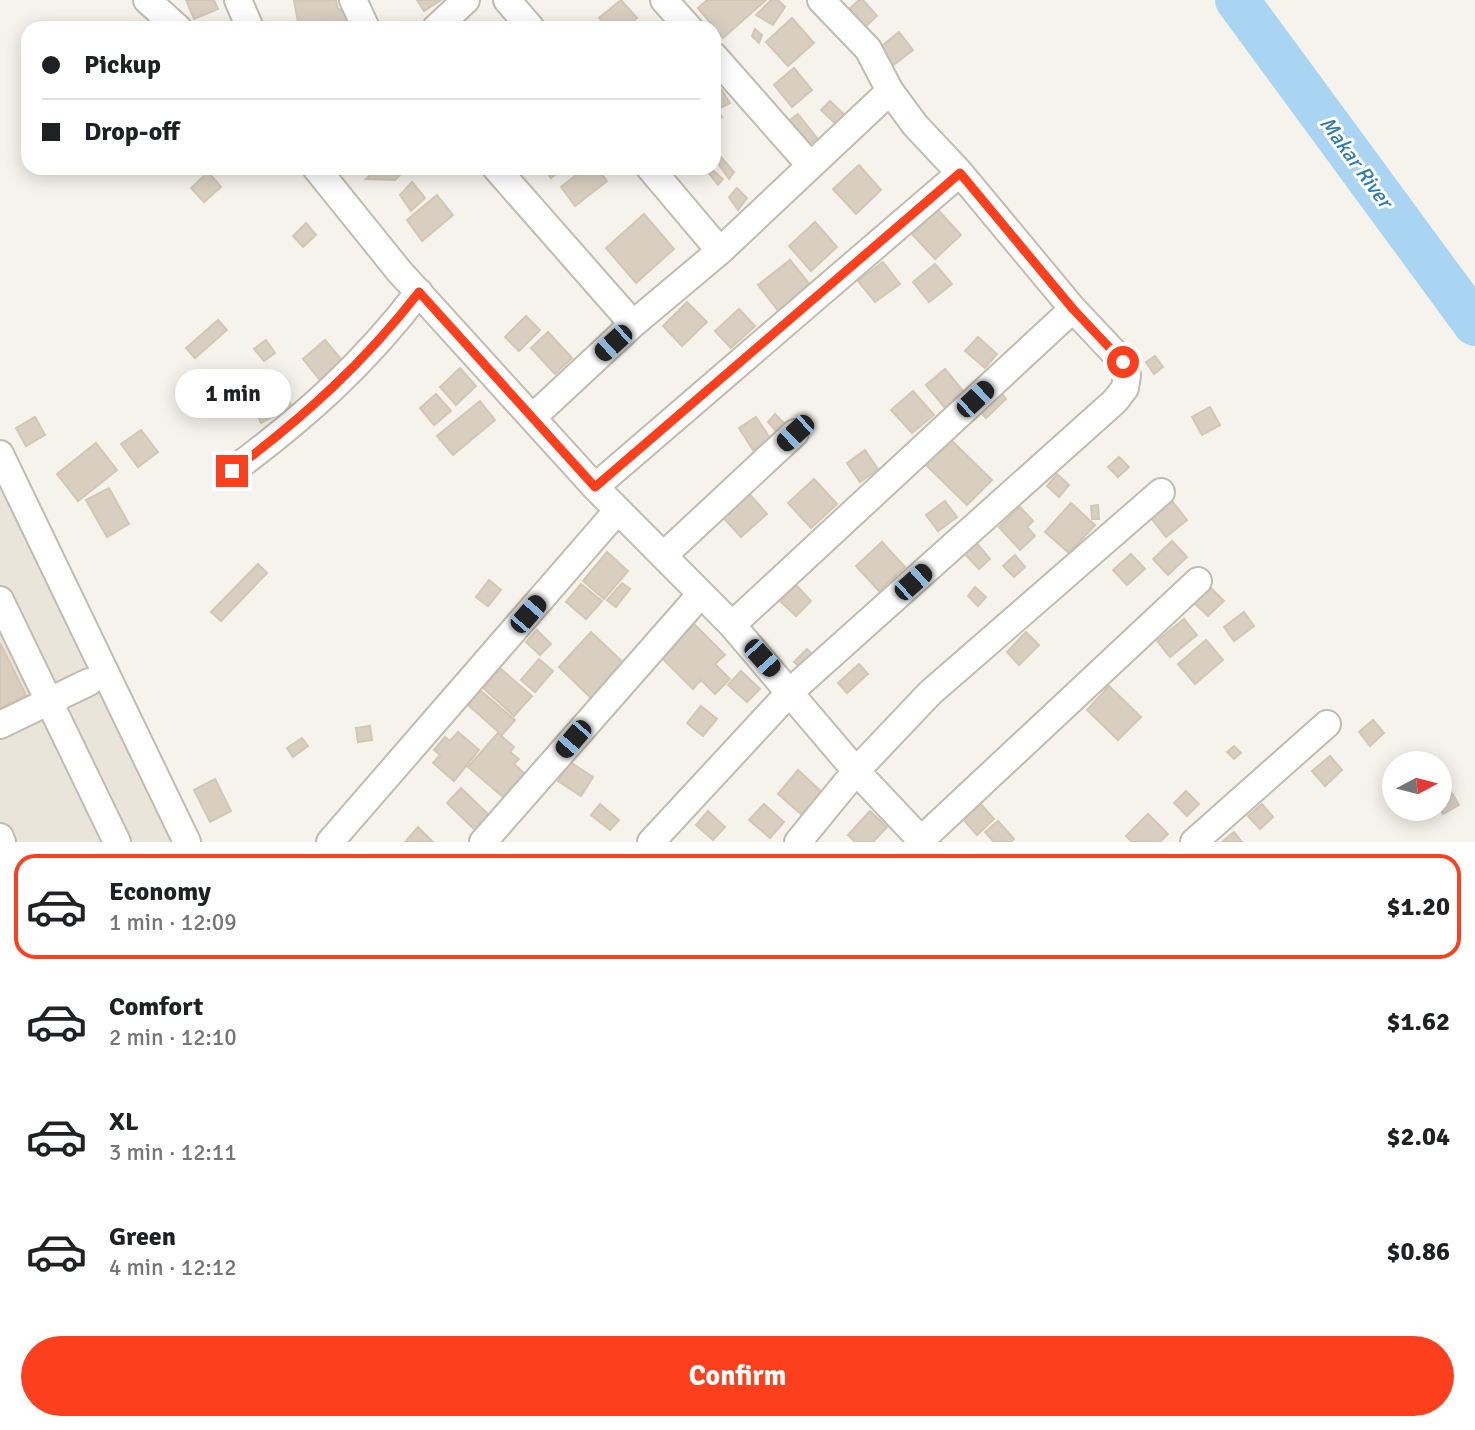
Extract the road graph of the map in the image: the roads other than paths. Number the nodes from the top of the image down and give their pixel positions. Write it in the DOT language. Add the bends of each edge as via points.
graph roads {
  1 [pos="147,0"];
  2 [pos="238,0"];
  3 [pos="353,0"];
  4 [pos="466,0"];
  5 [pos="507,0"];
  6 [pos="664,0"];
  7 [pos="821,0"];
  8 [pos="170,21"];
  9 [pos="247,21"];
  10 [pos="363,21"];
  11 [pos="444,21"];
  12 [pos="524,21"];
  13 [pos="683,21"];
  14 [pos="721,64"];
  15 [pos="890,91"];
  16 [pos="810,165"];
  17 [pos="960,173"];
  18 [pos="321,175"];
  19 [pos="502,175"];
  20 [pos="656,175"];
  21 [pos="720,251"];
  22 [pos="419,292"];
  23 [pos="1073,309"];
  24 [pos="633,324"];
  25 [pos="533,416"];
  26 [pos="795,433"];
  27 [pos="0,454"];
  28 [pos="232,471"];
  29 [pos="595,487"];
  30 [pos="1161,492"];
  31 [pos="618,510"];
  32 [pos="664,555"];
  33 [pos="1198,581"];
  34 [pos="700,595"];
  35 [pos="0,600"];
  36 [pos="732,625"];
  37 [pos="89,682"];
  38 [pos="791,691"];
  39 [pos="49,701"];
  40 [pos="1327,724"];
  41 [pos="0,725"];
  42 [pos="856,771"];
  43 [pos="185,841"];
  44 [pos="922,841"];
  45 [pos="117,842"];
  46 [pos="330,842"];
  47 [pos="483,842"];
  48 [pos="651,842"];
  49 [pos="798,842"];
  50 [pos="1194,842"];
  1 -- 8 [label="street"];
  2 -- 9 [label="street"];
  3 -- 10 [label="street"];
  4 -- 11 [label="street"];
  5 -- 12 [label="street"];
  6 -- 13 [label="street"];
  7 -- 15 [label="street" via="868,49"];
  14 -- 16 [label="street"];
  15 -- 16 [label="street"];
  15 -- 17 [label="street"];
  16 -- 21 [label="street"];
  17 -- 23 [label="street"];
  17 -- 29 [label="street"];
  18 -- 22 [label="street"];
  19 -- 24 [label="street"];
  20 -- 21 [label="street"];
  21 -- 24 [label="street"];
  22 -- 25 [label="street"];
  22 -- 28 [label="street" via="380,343 325,396"];
  23 -- 36 [label="street"];
  23 -- 38 [label="street" via="1123,362 1125,388"];
  24 -- 25 [label="street"];
  25 -- 29 [label="street"];
  26 -- 32 [label="street"];
  27 -- 43 [label="street"];
  29 -- 31 [label="street"];
  30 -- 42 [label="street" via="930,693"];
  31 -- 32 [label="street"];
  31 -- 46 [label="street"];
  32 -- 34 [label="street"];
  33 -- 44 [label="street"];
  34 -- 36 [label="street"];
  34 -- 47 [label="street"];
  35 -- 39 [label="street"];
  36 -- 38 [label="street"];
  37 -- 39 [label="street"];
  38 -- 42 [label="street"];
  38 -- 48 [label="street"];
  39 -- 41 [label="street"];
  39 -- 45 [label="street"];
  40 -- 50 [label="street"];
  42 -- 44 [label="street"];
  42 -- 49 [label="street"];
}
